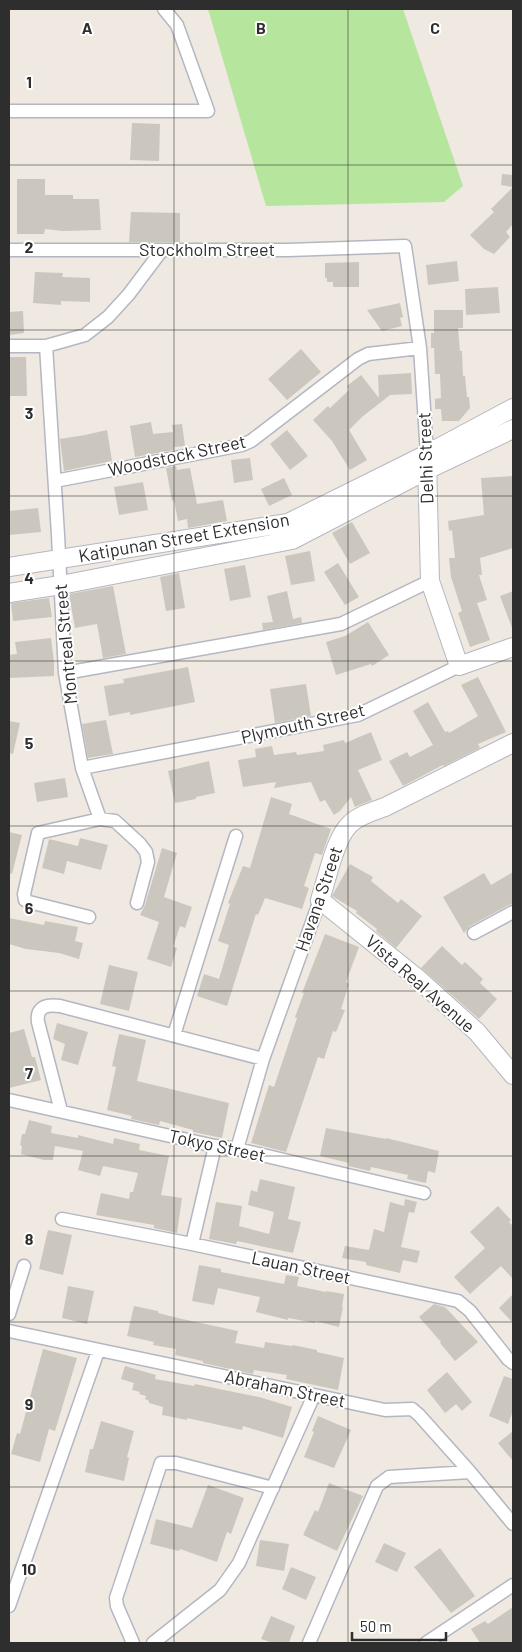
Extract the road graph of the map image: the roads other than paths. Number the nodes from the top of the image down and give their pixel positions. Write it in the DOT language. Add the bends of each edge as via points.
graph roads {
  1 [pos="164,9"];
  2 [pos="9,111"];
  3 [pos="405,246"];
  4 [pos="9,250"];
  5 [pos="162,250"];
  6 [pos="9,346"];
  7 [pos="46,346"];
  8 [pos="420,348"];
  9 [pos="513,408"];
  10 [pos="513,430"];
  11 [pos="427,462"];
  12 [pos="55,481"];
  13 [pos="59,559"];
  14 [pos="9,567"];
  15 [pos="430,581"];
  16 [pos="61,585"];
  17 [pos="9,593"];
  18 [pos="513,647"];
  19 [pos="459,666"];
  20 [pos="65,673"];
  21 [pos="513,744"];
  22 [pos="82,768"];
  23 [pos="100,819"];
  24 [pos="236,836"];
  25 [pos="320,900"];
  26 [pos="137,903"];
  27 [pos="513,912"];
  28 [pos="89,917"];
  29 [pos="474,933"];
  30 [pos="174,1035"];
  31 [pos="264,1059"];
  32 [pos="513,1075"];
  33 [pos="9,1100"];
  34 [pos="61,1111"];
  35 [pos="215,1146"];
  36 [pos="237,1149"];
  37 [pos="424,1193"];
  38 [pos="62,1219"];
  39 [pos="192,1244"];
  40 [pos="24,1266"];
  41 [pos="9,1314"];
  42 [pos="9,1331"];
  43 [pos="98,1351"];
  44 [pos="513,1363"];
  45 [pos="314,1395"];
  46 [pos="470,1472"];
  47 [pos="273,1488"];
  48 [pos="513,1524"];
  49 [pos="513,1585"];
  50 [pos="9,1606"];
  51 [pos="133,1643"];
  52 [pos="153,1643"];
  53 [pos="309,1643"];
  54 [pos="426,1643"];
  1 -- 2 [label="street" via="176,25 208,111"];
  3 -- 5 [label="street, Stockholm Street"];
  3 -- 8 [label="street, Delhi Street"];
  4 -- 5 [label="street, Stockholm Street"];
  5 -- 7 [label="street" via="108,317 85,335"];
  6 -- 7 [label="street"];
  7 -- 12 [label="street, Montreal Street"];
  8 -- 11 [label="street, Delhi Street"];
  8 -- 12 [label="street, Woodstock Street" via="368,354 358,359 242,445"];
  9 -- 11 [label="street, Katipunan Street Extension"];
  10 -- 11 [label="street, Katipunan Street Extension"];
  11 -- 13 [label="street, Katipunan Street Extension" via="288,523"];
  11 -- 15 [label="street, Delhi Street"];
  11 -- 16 [label="street, Katipunan Street Extension" via="292,540"];
  12 -- 13 [label="street, Montreal Street"];
  13 -- 14 [label="street, Katipunan Street Extension"];
  13 -- 16 [label="street, Montreal Street"];
  15 -- 19 [label="street, Delhi Street"];
  15 -- 20 [label="street" via="341,624"];
  16 -- 17 [label="street, Katipunan Street Extension"];
  16 -- 20 [label="street, Montreal Street"];
  18 -- 19 [label="street, Plymouth Street"];
  19 -- 22 [label="street, Plymouth Street" via="358,715"];
  20 -- 22 [label="street, Montreal Street"];
  21 -- 25 [label="street, Havana Street" via="351,822 341,834"];
  22 -- 23 [label="street, Montreal Street"];
  23 -- 26 [label="street" via="115,821 146,852 148,862"];
  23 -- 28 [label="street" via="38,833 24,894 29,902"];
  24 -- 30 [label="street"];
  25 -- 31 [label="street, Havana Street"];
  25 -- 32 [label="street, Vista Real Avenue" via="478,1032"];
  27 -- 29 [label="street"];
  30 -- 31 [label="street"];
  30 -- 34 [label="street" via="60,1006 43,1006 37,1016 38,1022"];
  31 -- 36 [label="street, Havana Street"];
  33 -- 34 [label="street, Tokyo Street"];
  34 -- 35 [label="street, Tokyo Street"];
  35 -- 36 [label="street, Tokyo Street"];
  35 -- 39 [label="street"];
  36 -- 37 [label="street, Tokyo Street"];
  38 -- 39 [label="street, Lauan Street"];
  39 -- 44 [label="street, Lauan Street" via="458,1301 465,1305"];
  40 -- 41 [label="street"];
  42 -- 43 [label="street, Abraham Street"];
  43 -- 45 [label="street, Abraham Street"];
  43 -- 50 [label="street"];
  45 -- 46 [label="street, Abraham Street" via="386,1410 412,1409"];
  45 -- 47 [label="street"];
  46 -- 48 [label="street, Abraham Street"];
  46 -- 53 [label="street" via="389,1477 378,1486"];
  47 -- 51 [label="street" via="176,1463 161,1463 116,1598"];
  47 -- 52 [label="street" via="239,1563 220,1590"];
  49 -- 54 [label="street"];
}
